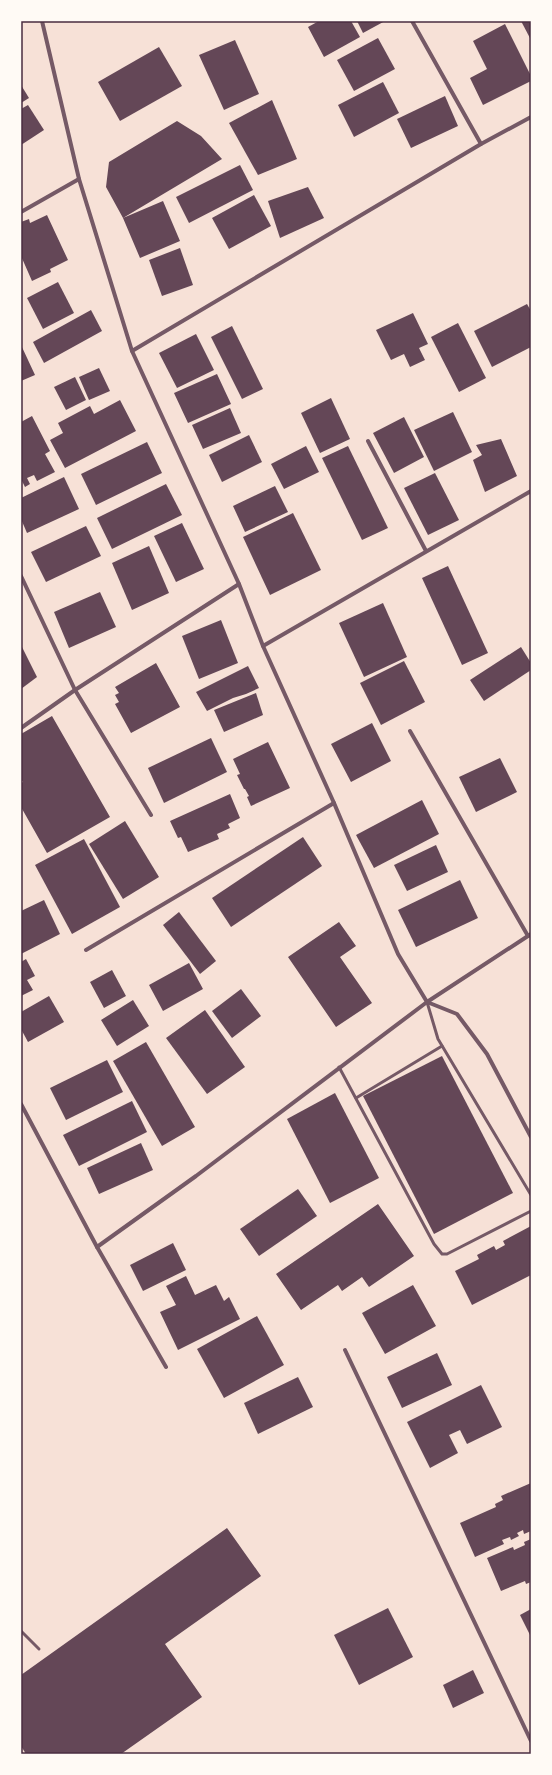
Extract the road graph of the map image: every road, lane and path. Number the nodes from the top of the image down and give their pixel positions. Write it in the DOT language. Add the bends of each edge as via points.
graph roads {
  1 [pos="42,21"];
  2 [pos="412,21"];
  3 [pos="531,117"];
  4 [pos="481,144"];
  5 [pos="79,179"];
  6 [pos="21,212"];
  7 [pos="132,351"];
  8 [pos="368,441"];
  9 [pos="531,490"];
  10 [pos="426,552"];
  11 [pos="21,576"];
  12 [pos="239,584"];
  13 [pos="263,646"];
  14 [pos="76,690"];
  15 [pos="21,728"];
  16 [pos="410,731"];
  17 [pos="334,803"];
  18 [pos="151,815"];
  19 [pos="530,935"];
  20 [pos="86,950"];
  21 [pos="427,1002"];
  22 [pos="442,1046"];
  23 [pos="339,1067"];
  24 [pos="356,1098"];
  25 [pos="21,1104"];
  26 [pos="531,1137"];
  27 [pos="531,1195"];
  28 [pos="531,1211"];
  29 [pos="97,1247"];
  30 [pos="345,1350"];
  31 [pos="166,1367"];
  32 [pos="21,1630"];
  33 [pos="39,1649"];
  34 [pos="531,1741"];
  1 -- 5 [label="street"];
  2 -- 4 [label="street"];
  3 -- 4 [label="street"];
  4 -- 7 [label="street"];
  5 -- 6 [label="street"];
  5 -- 7 [label="street"];
  7 -- 12 [label="street"];
  8 -- 10 [label="street"];
  9 -- 10 [label="street"];
  10 -- 13 [label="street"];
  11 -- 14 [label="street"];
  12 -- 13 [label="street"];
  12 -- 14 [label="street"];
  13 -- 17 [label="street"];
  14 -- 15 [label="street"];
  14 -- 18 [label="street"];
  16 -- 19 [label="street"];
  17 -- 20 [label="street"];
  17 -- 21 [label="street" via="398,954"];
  19 -- 21 [label="street"];
  21 -- 22 [label="lane"];
  21 -- 23 [label="street"];
  21 -- 26 [label="street" via="456,1014 487,1054"];
  22 -- 24 [label="lane"];
  22 -- 27 [label="lane"];
  23 -- 24 [label="lane"];
  23 -- 29 [label="street" via="196,1176"];
  24 -- 28 [label="lane" via="434,1244 442,1254 447,1254"];
  25 -- 29 [label="street"];
  29 -- 31 [label="street"];
  30 -- 34 [label="street"];
  32 -- 33 [label="lane"];
}
